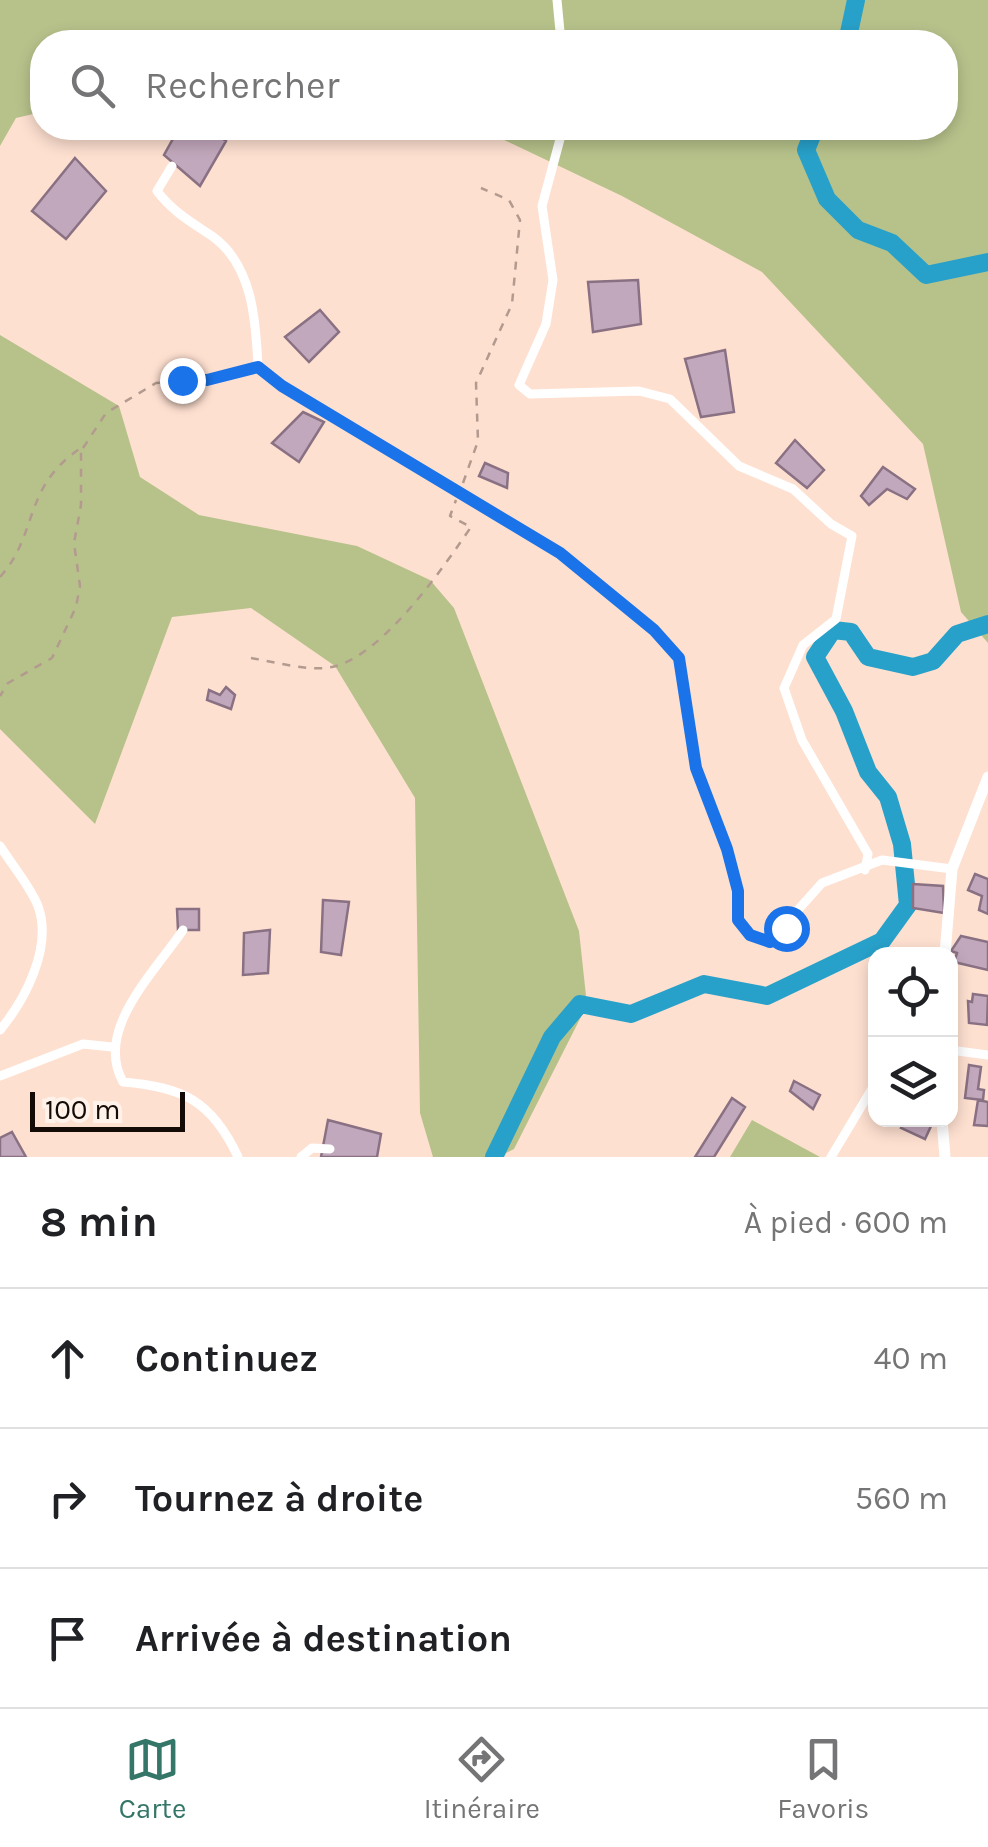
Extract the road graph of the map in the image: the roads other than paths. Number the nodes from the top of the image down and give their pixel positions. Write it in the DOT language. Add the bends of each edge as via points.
graph roads {
  1 [pos="557,0"];
  2 [pos="560,30"];
  3 [pos="560,140"];
  4 [pos="172,166"];
  5 [pos="988,777"];
  6 [pos="0,846"];
  7 [pos="952,869"];
  8 [pos="864,870"];
  9 [pos="182,930"];
  10 [pos="946,947"];
  11 [pos="0,1030"];
  12 [pos="112,1047"];
  13 [pos="958,1051"];
  14 [pos="988,1055"];
  15 [pos="0,1076"];
  16 [pos="868,1096"];
  17 [pos="942,1127"];
  18 [pos="330,1149"];
  19 [pos="238,1157"];
  20 [pos="300,1157"];
  21 [pos="832,1157"];
  22 [pos="944,1157"];
  1 -- 2 [label="street"];
  3 -- 8 [label="street" via="542,206 552,280 546,324 519,385 530,394 639,392 670,399 739,466 794,489 852,536 836,619 803,646 784,688 802,740 868,854"];
  4 -- 8 [label="street" via="157,191 235,263 256,319 258,367 560,553 679,658 696,768 727,849 738,920 750,935 770,942 822,883"];
  5 -- 7 [label="street"];
  6 -- 11 [label="street" via="38,904 42,924 23,1000"];
  7 -- 8 [label="street" via="882,860"];
  7 -- 10 [label="street"];
  9 -- 12 [label="street" via="120,1023"];
  12 -- 15 [label="street" via="84,1044"];
  12 -- 19 [label="street" via="123,1082 186,1093 226,1130"];
  13 -- 14 [label="street"];
  16 -- 21 [label="street"];
  17 -- 22 [label="street"];
  18 -- 20 [label="street" via="312,1148"];
}
